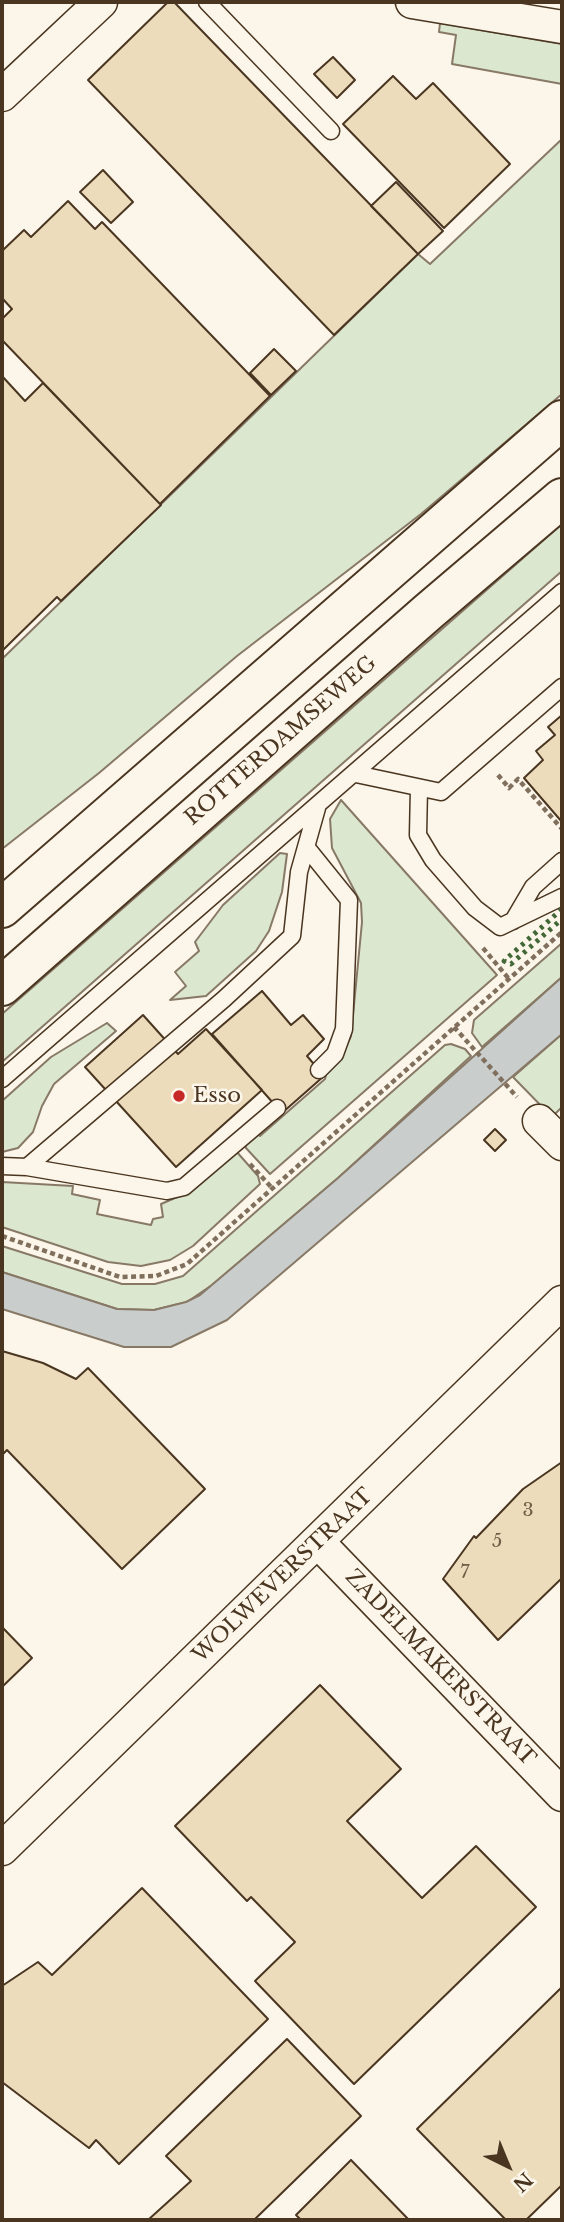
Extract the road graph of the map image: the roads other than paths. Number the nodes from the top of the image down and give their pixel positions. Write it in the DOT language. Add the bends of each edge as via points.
graph roads {
  1 [pos="101,2"];
  2 [pos="207,2"];
  3 [pos="412,2"];
  4 [pos="562,27"];
  5 [pos="2,95"];
  6 [pos="331,131"];
  7 [pos="562,420"];
  8 [pos="562,498"];
  9 [pos="562,593"];
  10 [pos="562,687"];
  11 [pos="356,774"];
  12 [pos="419,788"];
  13 [pos="317,808"];
  14 [pos="307,848"];
  15 [pos="562,861"];
  16 [pos="562,897"];
  17 [pos="2,908"];
  18 [pos="513,921"];
  19 [pos="2,986"];
  20 [pos="319,1070"];
  21 [pos="2,1079"];
  22 [pos="277,1108"];
  23 [pos="539,1121"];
  24 [pos="562,1144"];
  25 [pos="2,1166"];
  26 [pos="27,1167"];
  27 [pos="562,1302"];
  28 [pos="318,1542"];
  29 [pos="562,1795"];
  30 [pos="2,1849"];
  1 -- 5 [label="street"];
  2 -- 6 [label="lane"];
  3 -- 4 [label="street"];
  7 -- 17 [label="main road"];
  8 -- 19 [label="main road, ROTTERDAMSEWEG"];
  9 -- 11 [label="lane"];
  10 -- 12 [label="lane" via="440,792"];
  11 -- 12 [label="lane"];
  11 -- 13 [label="lane"];
  12 -- 18 [label="lane" via="418,835 433,860 492,921 500,927"];
  13 -- 14 [label="lane"];
  13 -- 21 [label="lane"];
  14 -- 20 [label="lane" via="349,900 344,1029 335,1054"];
  14 -- 26 [label="lane" via="299,872 292,936"];
  15 -- 18 [label="lane" via="533,887"];
  16 -- 18 [label="lane"];
  22 -- 26 [label="lane" via="184,1187 167,1191"];
  23 -- 24 [label="street"];
  25 -- 26 [label="lane"];
  27 -- 28 [label="street, WOLWEVERSTRAAT"];
  28 -- 29 [label="street, ZADELMAKERSTRAAT"];
  28 -- 30 [label="street, WOLWEVERSTRAAT"];
}
